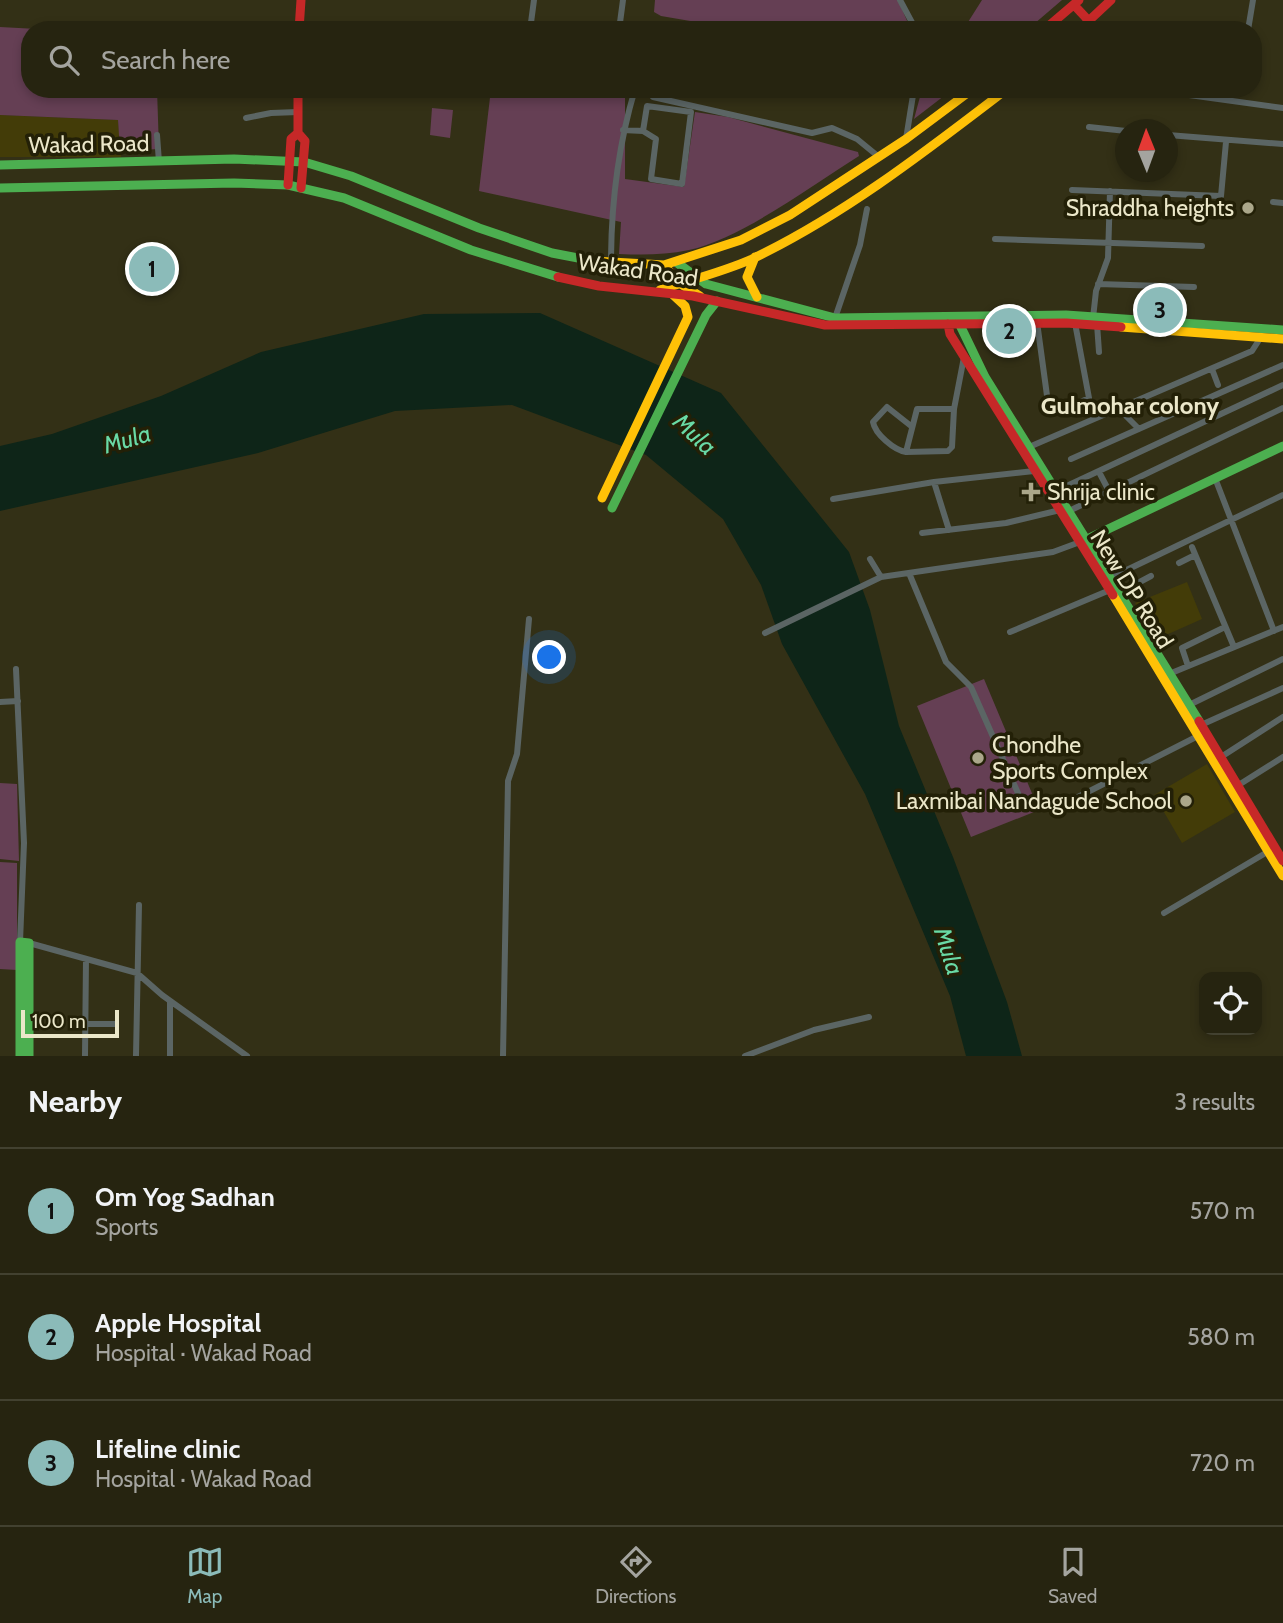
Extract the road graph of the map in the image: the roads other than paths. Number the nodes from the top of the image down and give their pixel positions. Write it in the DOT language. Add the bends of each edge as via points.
graph roads {
  1 [pos="301,0"];
  2 [pos="534,0"];
  3 [pos="623,0"];
  4 [pos="900,0"];
  5 [pos="1111,0"];
  6 [pos="1253,0"];
  7 [pos="1077,2"];
  8 [pos="300,21"];
  9 [pos="531,21"];
  10 [pos="620,21"];
  11 [pos="911,21"];
  12 [pos="1055,21"];
  13 [pos="1089,21"];
  14 [pos="1250,21"];
  15 [pos="298,98"];
  16 [pos="632,98"];
  17 [pos="657,98"];
  18 [pos="913,98"];
  19 [pos="961,98"];
  20 [pos="995,98"];
  21 [pos="1211,98"];
  22 [pos="1283,108"];
  23 [pos="298,113"];
  24 [pos="246,118"];
  25 [pos="1089,127"];
  26 [pos="623,130"];
  27 [pos="1115,130"];
  28 [pos="643,131"];
  29 [pos="298,133"];
  30 [pos="157,135"];
  31 [pos="1178,136"];
  32 [pos="906,139"];
  33 [pos="1226,142"];
  34 [pos="1283,145"];
  35 [pos="879,157"];
  36 [pos="289,161"];
  37 [pos="159,162"];
  38 [pos="304,162"];
  39 [pos="0,165"];
  40 [pos="288,185"];
  41 [pos="0,188"];
  42 [pos="301,188"];
  43 [pos="1072,190"];
  44 [pos="1110,191"];
  45 [pos="1273,202"];
  46 [pos="1283,203"];
  47 [pos="867,209"];
  48 [pos="995,239"];
  49 [pos="1110,243"];
  50 [pos="1202,246"];
  51 [pos="756,257"];
  52 [pos="676,262"];
  53 [pos="611,264"];
  54 [pos="664,265"];
  55 [pos="696,278"];
  56 [pos="681,282"];
  57 [pos="1098,284"];
  58 [pos="1194,287"];
  59 [pos="656,291"];
  60 [pos="670,293"];
  61 [pos="702,298"];
  62 [pos="757,298"];
  63 [pos="717,300"];
  64 [pos="835,318"];
  65 [pos="953,320"];
  66 [pos="998,321"];
  67 [pos="1094,321"];
  68 [pos="1037,322"];
  69 [pos="1075,323"];
  70 [pos="1283,330"];
  71 [pos="1261,337"];
  72 [pos="1283,339"];
  73 [pos="998,345"];
  74 [pos="1100,352"];
  75 [pos="965,356"];
  76 [pos="1283,365"];
  77 [pos="1212,369"];
  78 [pos="1218,385"];
  79 [pos="1283,385"];
  80 [pos="1048,403"];
  81 [pos="1283,408"];
  82 [pos="954,409"];
  83 [pos="1066,409"];
  84 [pos="1120,410"];
  85 [pos="911,426"];
  86 [pos="1139,429"];
  87 [pos="1283,446"];
  88 [pos="1029,447"];
  89 [pos="906,452"];
  90 [pos="1071,459"];
  91 [pos="1034,471"];
  92 [pos="1099,472"];
  93 [pos="1215,478"];
  94 [pos="934,482"];
  95 [pos="1056,491"];
  96 [pos="1109,491"];
  97 [pos="1283,495"];
  98 [pos="602,498"];
  99 [pos="833,499"];
  100 [pos="612,508"];
  101 [pos="1064,511"];
  102 [pos="1231,519"];
  103 [pos="949,530"];
  104 [pos="922,533"];
  105 [pos="1084,540"];
  106 [pos="1192,547"];
  107 [pos="1195,555"];
  108 [pos="870,559"];
  109 [pos="1179,563"];
  110 [pos="909,573"];
  111 [pos="1151,576"];
  112 [pos="881,577"];
  113 [pos="1112,577"];
  114 [pos="1110,590"];
  115 [pos="1121,592"];
  116 [pos="529,619"];
  117 [pos="1225,627"];
  118 [pos="1283,627"];
  119 [pos="1274,631"];
  120 [pos="1010,632"];
  121 [pos="765,634"];
  122 [pos="1234,647"];
  123 [pos="1283,659"];
  124 [pos="1188,666"];
  125 [pos="16,669"];
  126 [pos="1169,674"];
  127 [pos="1283,688"];
  128 [pos="18,701"];
  129 [pos="0,702"];
  130 [pos="1188,705"];
  131 [pos="1283,717"];
  132 [pos="1200,730"];
  133 [pos="1221,757"];
  134 [pos="1283,757"];
  135 [pos="1235,787"];
  136 [pos="1070,801"];
  137 [pos="1025,809"];
  138 [pos="1269,851"];
  139 [pos="1283,861"];
  140 [pos="1283,876"];
  141 [pos="139,905"];
  142 [pos="1164,913"];
  143 [pos="24,942"];
  144 [pos="86,958"];
  145 [pos="137,973"];
  146 [pos="170,1002"];
  147 [pos="869,1017"];
  148 [pos="85,1024"];
  149 [pos="116,1024"];
  150 [pos="20,1056"];
  151 [pos="29,1056"];
  152 [pos="85,1056"];
  153 [pos="136,1056"];
  154 [pos="170,1056"];
  155 [pos="247,1056"];
  156 [pos="503,1056"];
  157 [pos="745,1056"];
  1 -- 8 [label="main road"];
  2 -- 9 [label="street"];
  3 -- 10 [label="street"];
  4 -- 11 [label="street"];
  5 -- 13 [label="main road"];
  6 -- 14 [label="street"];
  7 -- 12 [label="main road"];
  7 -- 13 [label="main road"];
  15 -- 23 [label="main road"];
  16 -- 26 [label="street"];
  17 -- 35 [label="street" via="812,133 832,128 857,139"];
  18 -- 32 [label="street"];
  19 -- 32 [label="main road, Wakad Road"];
  20 -- 51 [label="main road" via="911,162 802,233"];
  21 -- 22 [label="street"];
  23 -- 24 [label="street"];
  23 -- 29 [label="main road"];
  25 -- 27 [label="street"];
  26 -- 28 [label="street"];
  26 -- 53 [label="street"];
  28 -- 28 [label="street" via="647,106 691,112 682,184 651,179 656,139"];
  29 -- 36 [label="main road" via="291,139"];
  29 -- 38 [label="main road" via="305,141"];
  30 -- 37 [label="street"];
  31 -- 33 [label="street"];
  32 -- 35 [label="main road, Wakad Road"];
  33 -- 34 [label="street"];
  33 -- 44 [label="street" via="1221,196"];
  35 -- 52 [label="main road, Wakad Road" via="766,228"];
  36 -- 37 [label="main road, Wakad Road"];
  36 -- 38 [label="main road, Wakad Road"];
  36 -- 40 [label="main road"];
  37 -- 39 [label="main road, Wakad Road"];
  38 -- 42 [label="main road"];
  38 -- 53 [label="main road, Wakad Road" via="366,181 519,242"];
  40 -- 41 [label="main road, Wakad Road"];
  40 -- 42 [label="main road, Wakad Road"];
  42 -- 59 [label="main road, Wakad Road" via="344,198 546,275"];
  43 -- 44 [label="street"];
  44 -- 49 [label="street"];
  45 -- 46 [label="street"];
  47 -- 64 [label="street"];
  48 -- 49 [label="street"];
  49 -- 50 [label="street"];
  49 -- 57 [label="street"];
  51 -- 55 [label="main road"];
  51 -- 62 [label="main road" via="747,277"];
  52 -- 54 [label="main road, Wakad Road"];
  52 -- 55 [label="main road, Wakad Road"];
  53 -- 54 [label="main road, Wakad Road"];
  54 -- 56 [label="main road"];
  55 -- 56 [label="main road"];
  55 -- 62 [label="main road, Wakad Road"];
  56 -- 59 [label="main road"];
  56 -- 61 [label="main road"];
  57 -- 58 [label="street"];
  57 -- 67 [label="street"];
  59 -- 60 [label="main road, Wakad Road"];
  60 -- 61 [label="main road, Wakad Road"];
  60 -- 98 [label="main road" via="683,302 688,317"];
  61 -- 63 [label="main road, Wakad Road"];
  62 -- 64 [label="main road, Wakad Road"];
  63 -- 65 [label="main road, Wakad Road" via="825,325"];
  63 -- 100 [label="main road"];
  64 -- 65 [label="main road, Wakad Road"];
  65 -- 66 [label="main road, Wakad Road"];
  65 -- 67 [label="main road, Wakad Road"];
  65 -- 75 [label="main road, New DP Road" via="950,334"];
  65 -- 88 [label="main road, New DP Road"];
  66 -- 68 [label="main road, Wakad Road"];
  66 -- 73 [label="street"];
  67 -- 69 [label="main road, Wakad Road"];
  67 -- 70 [label="main road, Wakad Road"];
  67 -- 71 [label="main road, Wakad Road"];
  67 -- 74 [label="street"];
  68 -- 69 [label="main road, Wakad Road"];
  68 -- 80 [label="street"];
  69 -- 83 [label="street" via="1089,398"];
  71 -- 72 [label="main road, Wakad Road"];
  71 -- 77 [label="street" via="1252,351"];
  75 -- 82 [label="street"];
  75 -- 91 [label="main road, New DP Road"];
  76 -- 86 [label="street"];
  77 -- 78 [label="street"];
  77 -- 84 [label="street"];
  79 -- 92 [label="street"];
  81 -- 96 [label="street"];
  82 -- 85 [label="street" via="917,409"];
  82 -- 89 [label="street" via="948,451"];
  84 -- 86 [label="street"];
  84 -- 88 [label="street"];
  85 -- 89 [label="street"];
  85 -- 89 [label="street" via="887,407 873,422 898,450"];
  86 -- 90 [label="street"];
  87 -- 93 [label="main road"];
  88 -- 95 [label="main road, New DP Road"];
  91 -- 94 [label="street"];
  91 -- 101 [label="main road, New DP Road"];
  92 -- 95 [label="street"];
  92 -- 96 [label="street"];
  93 -- 102 [label="street"];
  93 -- 105 [label="main road"];
  94 -- 99 [label="street"];
  94 -- 103 [label="street"];
  95 -- 101 [label="main road, New DP Road"];
  96 -- 101 [label="street"];
  97 -- 102 [label="street"];
  101 -- 103 [label="street"];
  101 -- 105 [label="main road, New DP Road"];
  102 -- 113 [label="street"];
  102 -- 119 [label="street"];
  103 -- 104 [label="street"];
  105 -- 110 [label="street" via="1053,552"];
  105 -- 113 [label="main road, New DP Road"];
  105 -- 114 [label="main road, New DP Road"];
  106 -- 107 [label="street"];
  107 -- 109 [label="street"];
  107 -- 117 [label="street"];
  108 -- 112 [label="street"];
  110 -- 112 [label="street"];
  110 -- 137 [label="street" via="946,662 971,687"];
  111 -- 115 [label="street"];
  112 -- 121 [label="street"];
  113 -- 115 [label="main road, New DP Road"];
  114 -- 120 [label="street"];
  114 -- 132 [label="main road, New DP Road"];
  115 -- 126 [label="main road, New DP Road"];
  116 -- 156 [label="street" via="517,754 508,780"];
  117 -- 122 [label="street"];
  117 -- 124 [label="street" via="1182,648"];
  118 -- 119 [label="street"];
  119 -- 122 [label="street"];
  122 -- 124 [label="street"];
  123 -- 130 [label="street"];
  124 -- 126 [label="street"];
  125 -- 128 [label="street"];
  126 -- 130 [label="main road, New DP Road"];
  127 -- 132 [label="street"];
  128 -- 129 [label="street"];
  128 -- 143 [label="street"];
  130 -- 132 [label="main road, New DP Road"];
  131 -- 133 [label="street"];
  132 -- 133 [label="main road, New DP Road"];
  132 -- 135 [label="main road, New DP Road"];
  132 -- 136 [label="street"];
  133 -- 135 [label="main road, New DP Road"];
  134 -- 135 [label="street"];
  135 -- 138 [label="main road, New DP Road"];
  135 -- 139 [label="main road, New DP Road"];
  138 -- 140 [label="main road, New DP Road"];
  138 -- 142 [label="street"];
  141 -- 145 [label="street"];
  143 -- 144 [label="street"];
  143 -- 150 [label="main road"];
  143 -- 151 [label="main road"];
  144 -- 145 [label="street"];
  144 -- 148 [label="street"];
  145 -- 146 [label="street"];
  145 -- 153 [label="street"];
  146 -- 154 [label="street"];
  146 -- 155 [label="street"];
  147 -- 157 [label="street" via="814,1030"];
  148 -- 149 [label="street"];
  148 -- 152 [label="street"];
}
